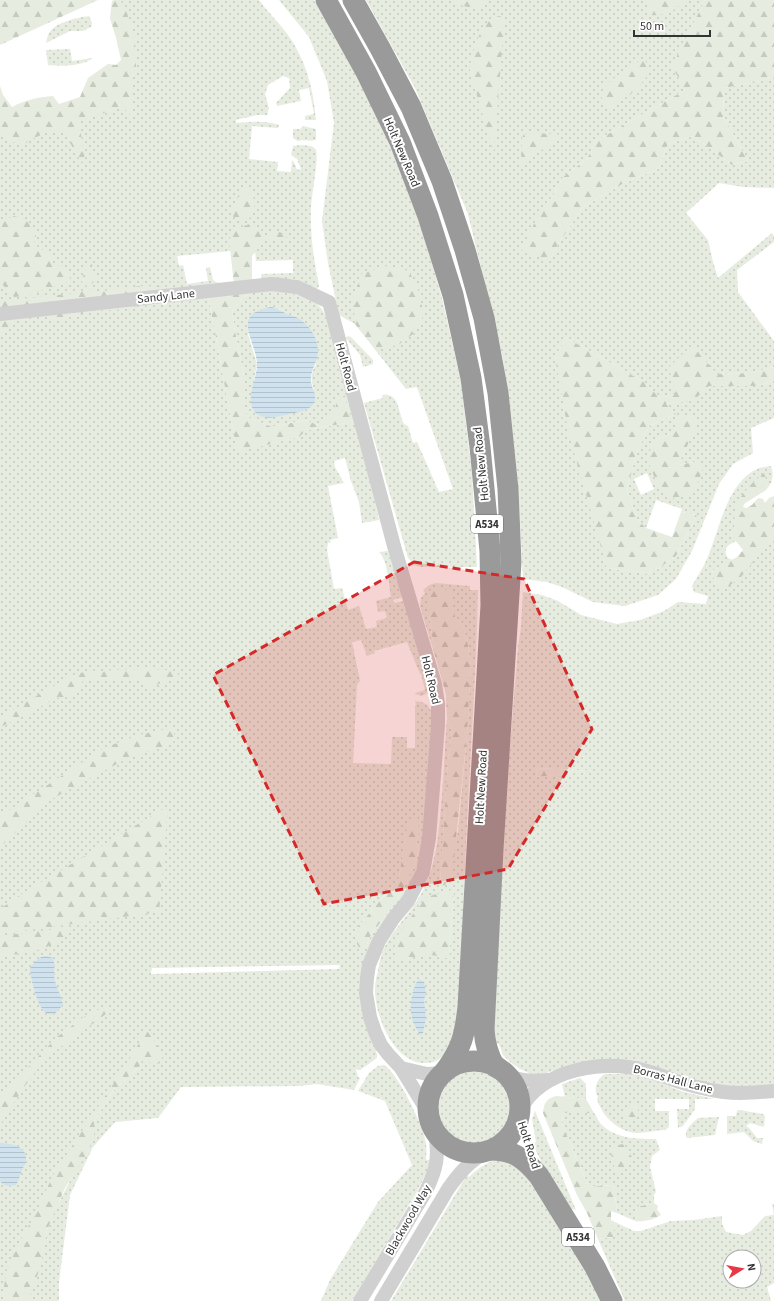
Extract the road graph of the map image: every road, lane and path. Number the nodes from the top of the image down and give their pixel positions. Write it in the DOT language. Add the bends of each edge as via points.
graph roads {
  1 [pos="326,0"];
  2 [pos="353,0"];
  3 [pos="328,302"];
  4 [pos="0,314"];
  5 [pos="401,1068"];
  6 [pos="500,1071"];
  7 [pos="444,1072"];
  8 [pos="550,1080"];
  9 [pos="774,1091"];
  10 [pos="428,1112"];
  11 [pos="519,1112"];
  12 [pos="435,1132"];
  13 [pos="489,1150"];
  14 [pos="539,1176"];
  15 [pos="360,1301"];
  16 [pos="381,1301"];
  17 [pos="612,1301"];
  1 -- 7 [label="highway, Holt New Road / A534" via="366,72 400,142 428,216 453,295 471,378 480,447 490,551 490,628 468,1007 465,1031 458,1052"];
  2 -- 6 [label="highway, Holt New Road / A534" via="411,107 442,181 484,318 498,393 508,489 511,562 484,1030 487,1050"];
  3 -- 4 [label="street, Sandy Lane" via="297,287 272,284"];
  3 -- 5 [label="street, Holt Road" via="394,546 435,684 438,704 429,838 423,872 408,901 379,941 369,965 367,978 366,993 375,1032 381,1045"];
  5 -- 7 [label="street" via="428,1074"];
  5 -- 10 [label="street, Holt Road"];
  6 -- 7 [label="highway" via="482,1062 470,1062 456,1065"];
  6 -- 8 [label="street, Borras Hall Lane" via="530,1082"];
  6 -- 11 [label="highway" via="514,1086 519,1099"];
  7 -- 10 [label="highway" via="429,1097"];
  8 -- 9 [label="street, Borras Hall Lane" via="579,1069 610,1066 630,1067 700,1088 740,1093"];
  8 -- 11 [label="street, Borras Hall Lane" via="533,1092"];
  10 -- 12 [label="highway"];
  11 -- 13 [label="highway" via="516,1124 505,1141"];
  11 -- 14 [label="highway, Holt Road / A534"];
  12 -- 13 [label="highway" via="455,1149 475,1153"];
  12 -- 15 [label="street, Blackwood Way" via="437,1164 433,1176"];
  13 -- 14 [label="highway, Holt Road / A534" via="518,1156"];
  13 -- 16 [label="street, Blackwood Way" via="474,1159 457,1176"];
  14 -- 17 [label="highway, Holt Road / A534" via="595,1267"];
}
